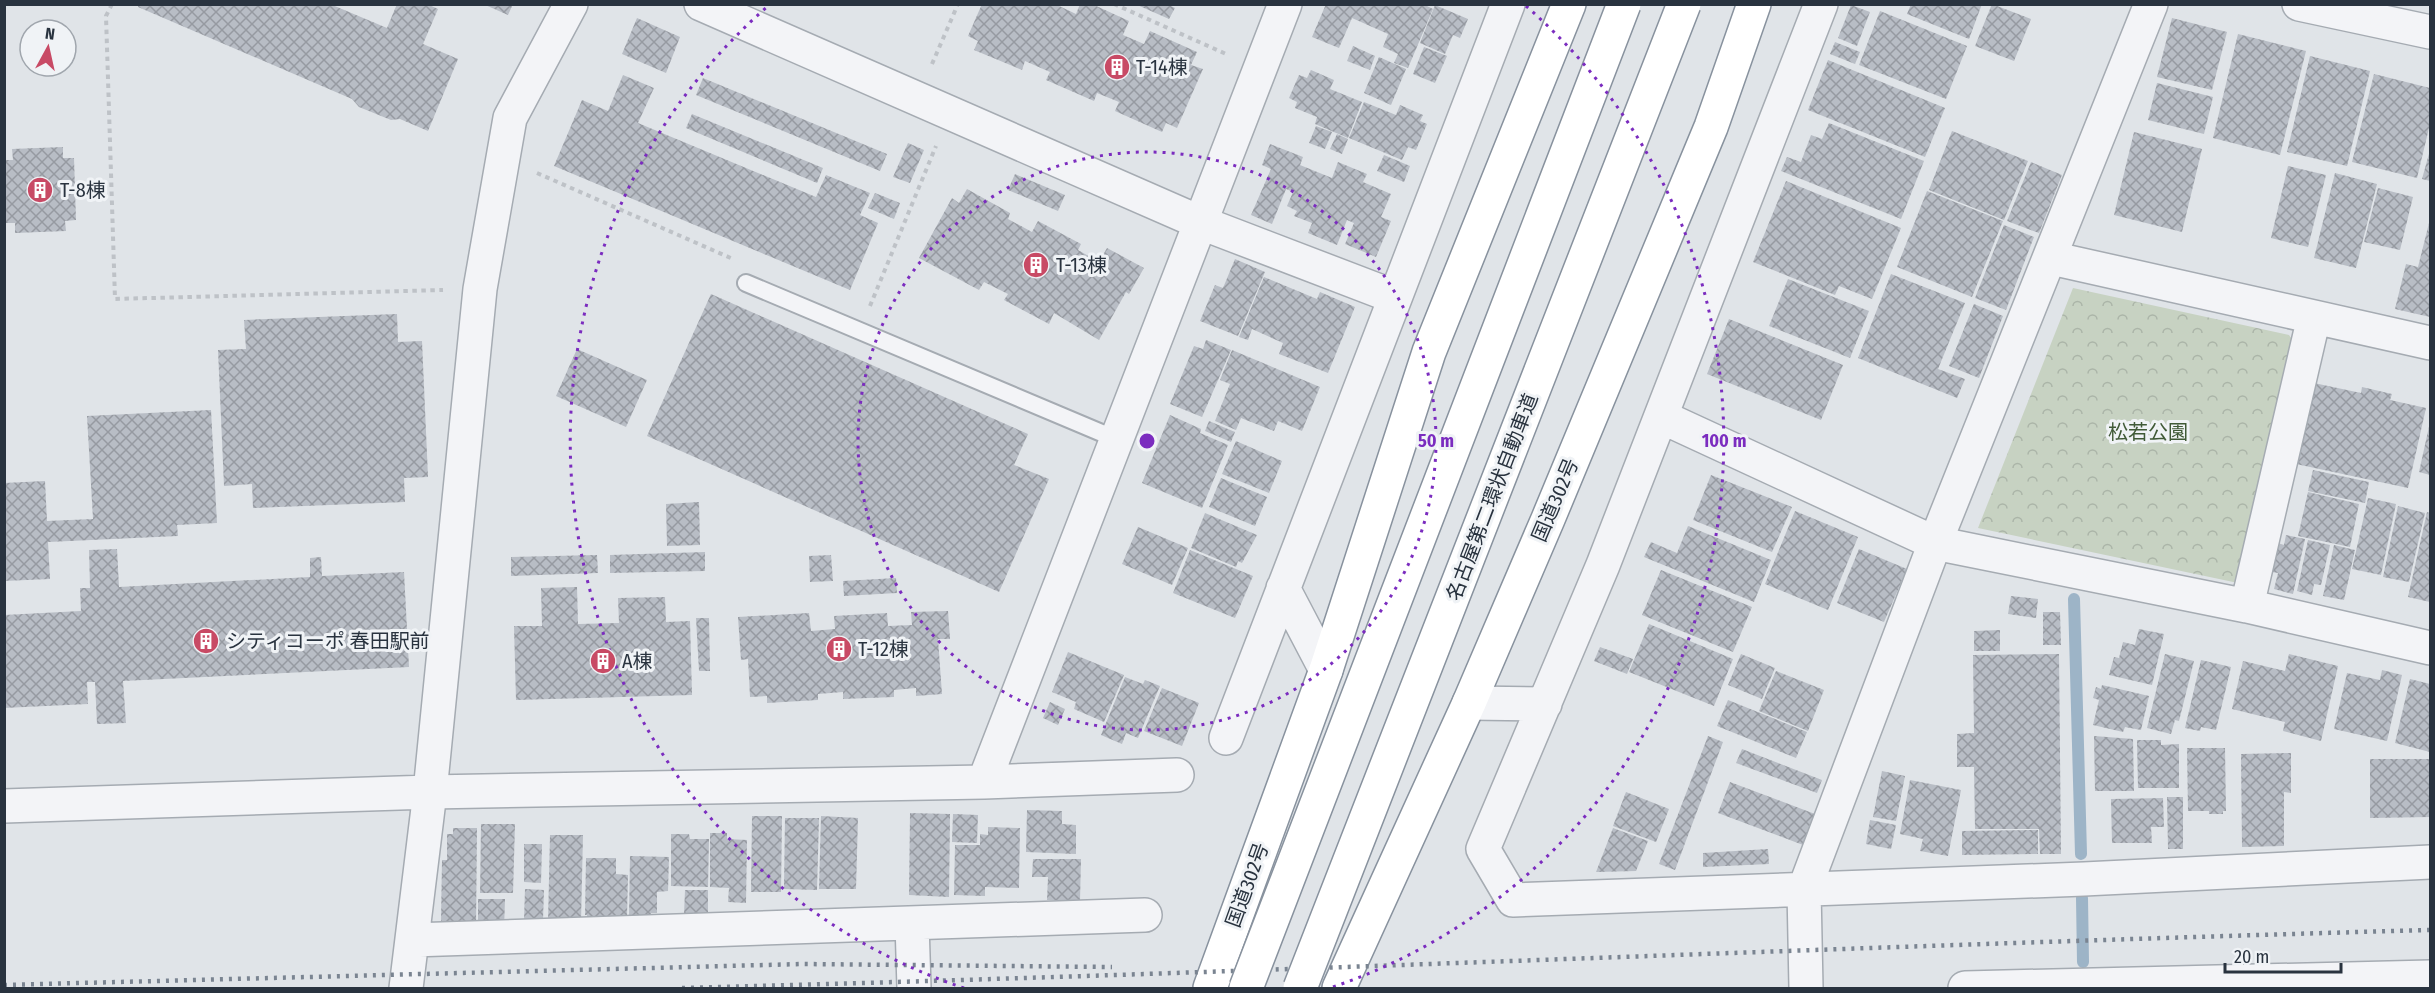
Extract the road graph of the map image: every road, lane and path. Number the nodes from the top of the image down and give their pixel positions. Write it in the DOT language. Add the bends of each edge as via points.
graph roads {
  1 [pos="112,4"];
  2 [pos="571,4"];
  3 [pos="701,4"];
  4 [pos="958,4"];
  5 [pos="1114,4"];
  6 [pos="1285,4"];
  7 [pos="1508,4"];
  8 [pos="1569,4"];
  9 [pos="1624,4"];
  10 [pos="1684,4"];
  11 [pos="1754,4"];
  12 [pos="1821,4"];
  13 [pos="2151,4"];
  14 [pos="2299,4"];
  15 [pos="2430,32"];
  16 [pos="1260,68"];
  17 [pos="917,98"];
  18 [pos="950,112"];
  19 [pos="503,159"];
  20 [pos="1199,222"];
  21 [pos="2051,258"];
  22 [pos="746,283"];
  23 [pos="480,289"];
  24 [pos="1395,297"];
  25 [pos="2314,317"];
  26 [pos="860,332"];
  27 [pos="2430,343"];
  28 [pos="1662,417"];
  29 [pos="1116,439"];
  30 [pos="1935,543"];
  31 [pos="1284,588"];
  32 [pos="2247,606"];
  33 [pos="2430,648"];
  34 [pos="1326,670"];
  35 [pos="1469,703"];
  36 [pos="1545,704"];
  37 [pos="1226,738"];
  38 [pos="1177,775"];
  39 [pos="984,782"];
  40 [pos="430,792"];
  41 [pos="4,806"];
  42 [pos="2430,862"];
  43 [pos="1804,890"];
  44 [pos="1145,915"];
  45 [pos="912,923"];
  46 [pos="412,940"];
  47 [pos="2430,977"];
  48 [pos="406,988"];
  49 [pos="914,988"];
  50 [pos="1210,988"];
  51 [pos="1246,988"];
  52 [pos="1300,988"];
  53 [pos="1339,988"];
  54 [pos="1806,988"];
  55 [pos="1965,988"];
  1 -- 23 [label="path" via="106,16 116,299"];
  2 -- 19 [label="street" via="510,118"];
  3 -- 17 [label="street"];
  4 -- 17 [label="path"];
  5 -- 16 [label="path"];
  6 -- 16 [label="street"];
  7 -- 24 [label="street"];
  8 -- 34 [label="highway, 国道302号" via="1429,352"];
  9 -- 51 [label="highway, bridge"];
  10 -- 52 [label="highway, 名古屋第二環状自動車道, bridge"];
  11 -- 35 [label="highway, 国道302号" via="1711,127"];
  12 -- 28 [label="street"];
  13 -- 21 [label="street"];
  14 -- 15 [label="street"];
  16 -- 20 [label="street"];
  17 -- 18 [label="street"];
  18 -- 20 [label="street"];
  18 -- 26 [label="path"];
  19 -- 22 [label="path" via="753,267"];
  19 -- 23 [label="street"];
  20 -- 24 [label="street"];
  20 -- 29 [label="street"];
  21 -- 25 [label="street"];
  21 -- 30 [label="street"];
  22 -- 26 [label="lane"];
  23 -- 40 [label="street"];
  24 -- 31 [label="street"];
  25 -- 27 [label="street"];
  25 -- 32 [label="street"];
  26 -- 29 [label="lane"];
  28 -- 30 [label="street"];
  28 -- 36 [label="street"];
  29 -- 39 [label="street"];
  30 -- 32 [label="street"];
  30 -- 43 [label="street"];
  31 -- 34 [label="street"];
  31 -- 37 [label="street"];
  32 -- 33 [label="street"];
  34 -- 50 [label="highway, 国道302号"];
  35 -- 36 [label="street"];
  35 -- 53 [label="highway, 国道302号"];
  36 -- 43 [label="street" via="1483,849 1513,900"];
  38 -- 39 [label="street"];
  39 -- 40 [label="street"];
  40 -- 41 [label="street"];
  40 -- 46 [label="street"];
  42 -- 43 [label="street"];
  43 -- 54 [label="street"];
  44 -- 45 [label="street"];
  45 -- 46 [label="street"];
  45 -- 49 [label="street"];
  46 -- 48 [label="street"];
  47 -- 55 [label="street"];
}
